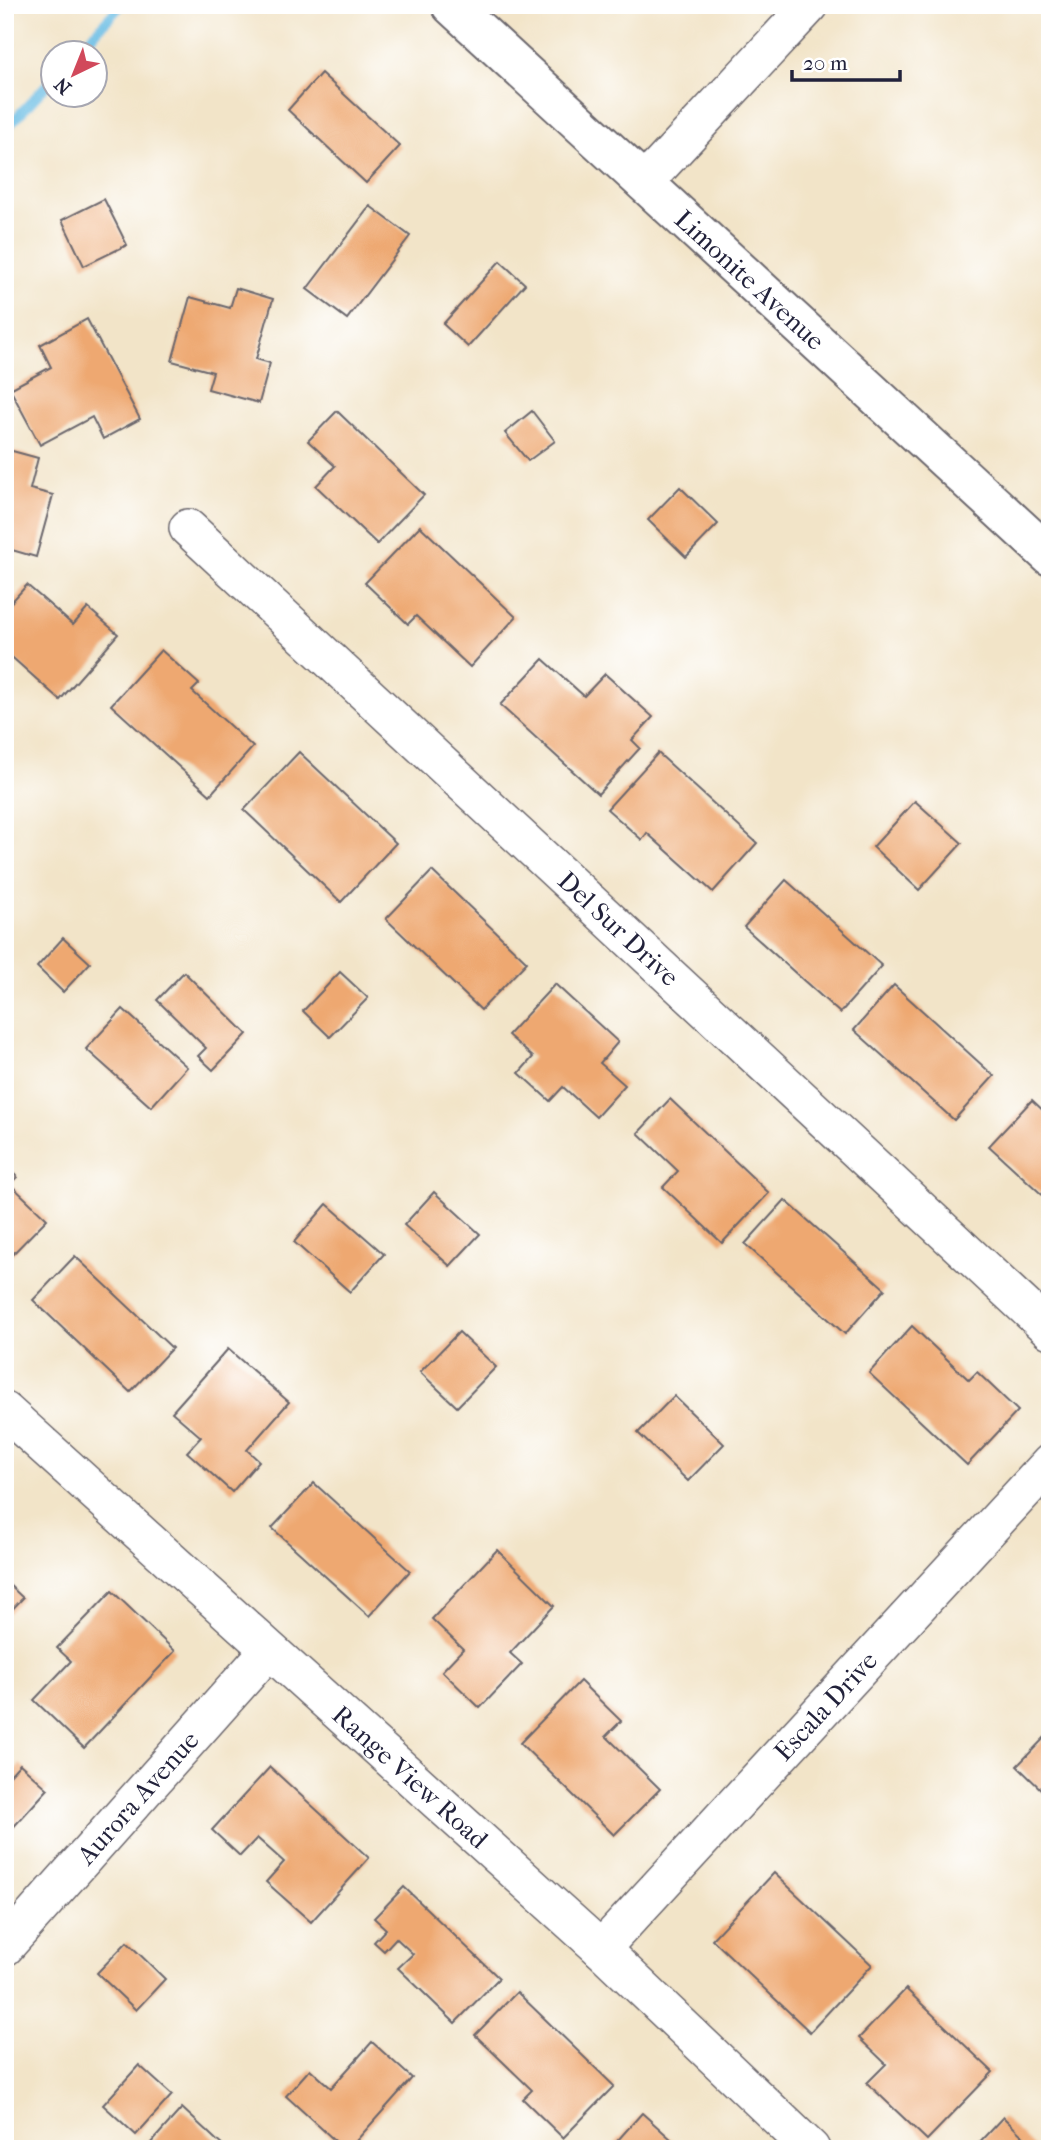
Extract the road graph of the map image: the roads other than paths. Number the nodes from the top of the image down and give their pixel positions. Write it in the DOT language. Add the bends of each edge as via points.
graph roads {
  1 [pos="451,5"];
  2 [pos="810,5"];
  3 [pos="644,183"];
  4 [pos="188,528"];
  5 [pos="1050,556"];
  6 [pos="1050,1330"];
  7 [pos="5,1411"];
  8 [pos="1050,1463"];
  9 [pos="269,1650"];
  10 [pos="5,1947"];
  11 [pos="601,1949"];
  12 [pos="811,2149"];
  1 -- 3 [label="main road, Limonite Avenue"];
  2 -- 3 [label="street"];
  3 -- 5 [label="main road, Limonite Avenue"];
  4 -- 6 [label="street, Del Sur Drive"];
  7 -- 9 [label="street, Range View Road"];
  8 -- 11 [label="street, Escala Drive"];
  9 -- 10 [label="street, Aurora Avenue"];
  9 -- 11 [label="street, Range View Road"];
  11 -- 12 [label="street, Range View Road"];
}
